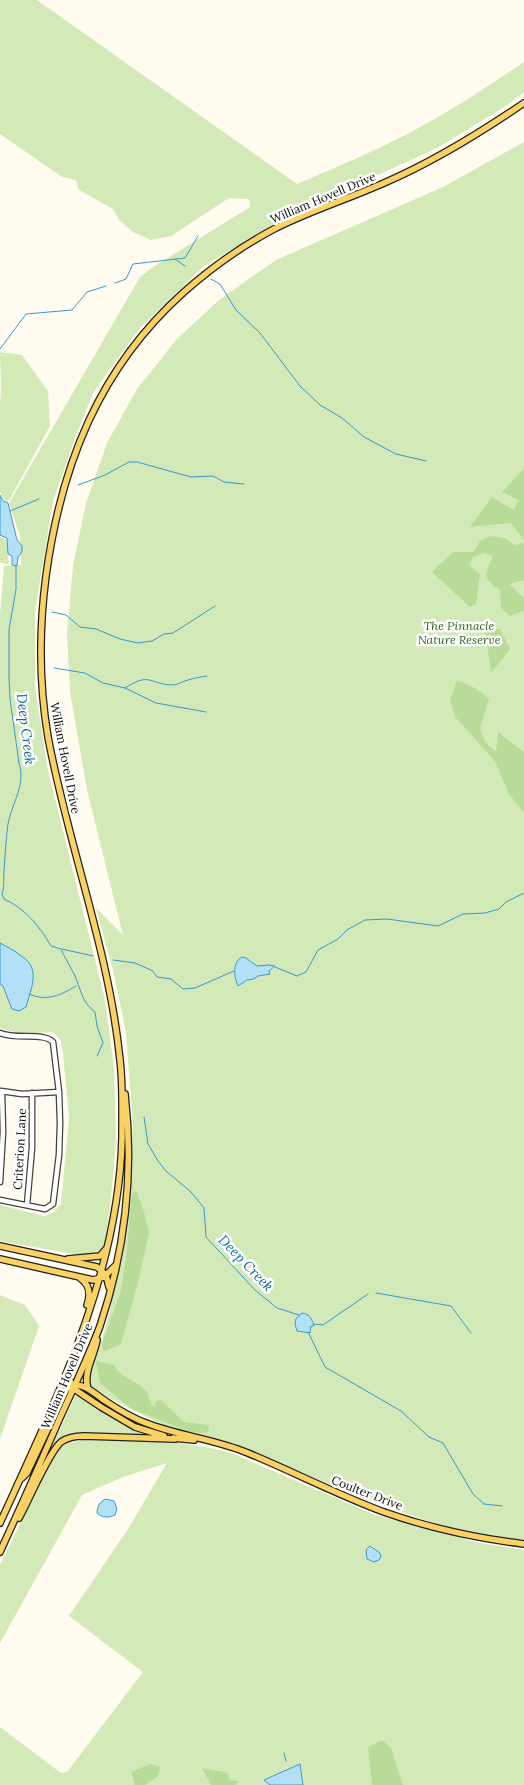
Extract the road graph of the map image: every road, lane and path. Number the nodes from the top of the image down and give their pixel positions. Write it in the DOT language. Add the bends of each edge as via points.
graph roads {
  1 [pos="524,103"];
  2 [pos="0,1033"];
  3 [pos="122,1081"];
  4 [pos="1,1091"];
  5 [pos="59,1092"];
  6 [pos="32,1093"];
  7 [pos="2,1146"];
  8 [pos="0,1182"];
  9 [pos="0,1200"];
  10 [pos="26,1205"];
  11 [pos="0,1246"];
  12 [pos="108,1246"];
  13 [pos="0,1259"];
  14 [pos="64,1260"];
  15 [pos="116,1264"];
  16 [pos="103,1273"];
  17 [pos="77,1277"];
  18 [pos="99,1279"];
  19 [pos="110,1290"];
  20 [pos="100,1326"];
  21 [pos="82,1331"];
  22 [pos="68,1371"];
  23 [pos="74,1386"];
  24 [pos="88,1389"];
  25 [pos="175,1439"];
  26 [pos="209,1441"];
  27 [pos="19,1482"];
  28 [pos="0,1523"];
  29 [pos="524,1544"];
  30 [pos="0,1552"];
  31 [pos="0,1557"];
  1 -- 3 [label="main road, William Hovell Drive" via="434,158 387,182 271,231 213,268 157,318 131,350 100,397 78,445 62,491 49,558 42,624 42,692 56,775 110,995"];
  2 -- 5 [label="street" via="9,1037 47,1037 52,1040"];
  3 -- 12 [label="main road, William Hovell Drive" via="120,1167"];
  3 -- 15 [label="main road, William Hovell Drive" via="129,1162 126,1210"];
  4 -- 6 [label="street"];
  4 -- 7 [label="street"];
  5 -- 6 [label="street"];
  5 -- 10 [label="street" via="60,1149 55,1202 45,1209"];
  6 -- 10 [label="street, Criterion Lane" via="32,1148"];
  7 -- 8 [label="street"];
  9 -- 10 [label="street"];
  11 -- 14 [label="main road"];
  12 -- 14 [label="main road" via="100,1256"];
  12 -- 16 [label="main road, William Hovell Drive"];
  13 -- 17 [label="main road"];
  14 -- 16 [label="main road" via="97,1267"];
  15 -- 16 [label="main road"];
  15 -- 19 [label="main road, William Hovell Drive"];
  16 -- 18 [label="main road, William Hovell Drive"];
  16 -- 19 [label="main road"];
  17 -- 18 [label="main road"];
  17 -- 21 [label="main road" via="85,1282 90,1296"];
  18 -- 21 [label="main road, William Hovell Drive"];
  19 -- 20 [label="main road, William Hovell Drive"];
  20 -- 23 [label="main road, William Hovell Drive"];
  20 -- 24 [label="main road" via="87,1372"];
  21 -- 22 [label="main road, William Hovell Drive"];
  22 -- 23 [label="main road"];
  22 -- 27 [label="main road, William Hovell Drive"];
  23 -- 24 [label="main road, Coulter Drive"];
  23 -- 25 [label="main road, Coulter Drive" via="124,1422"];
  23 -- 27 [label="main road" via="66,1390 27,1473"];
  23 -- 30 [label="main road, William Hovell Drive"];
  24 -- 26 [label="main road, Coulter Drive" via="144,1422"];
  25 -- 26 [label="main road, Coulter Drive"];
  25 -- 31 [label="main road" via="74,1436 63,1441 52,1454"];
  26 -- 29 [label="main road, Coulter Drive" via="248,1453 382,1511 457,1533"];
  27 -- 28 [label="main road, William Hovell Drive"];
}
